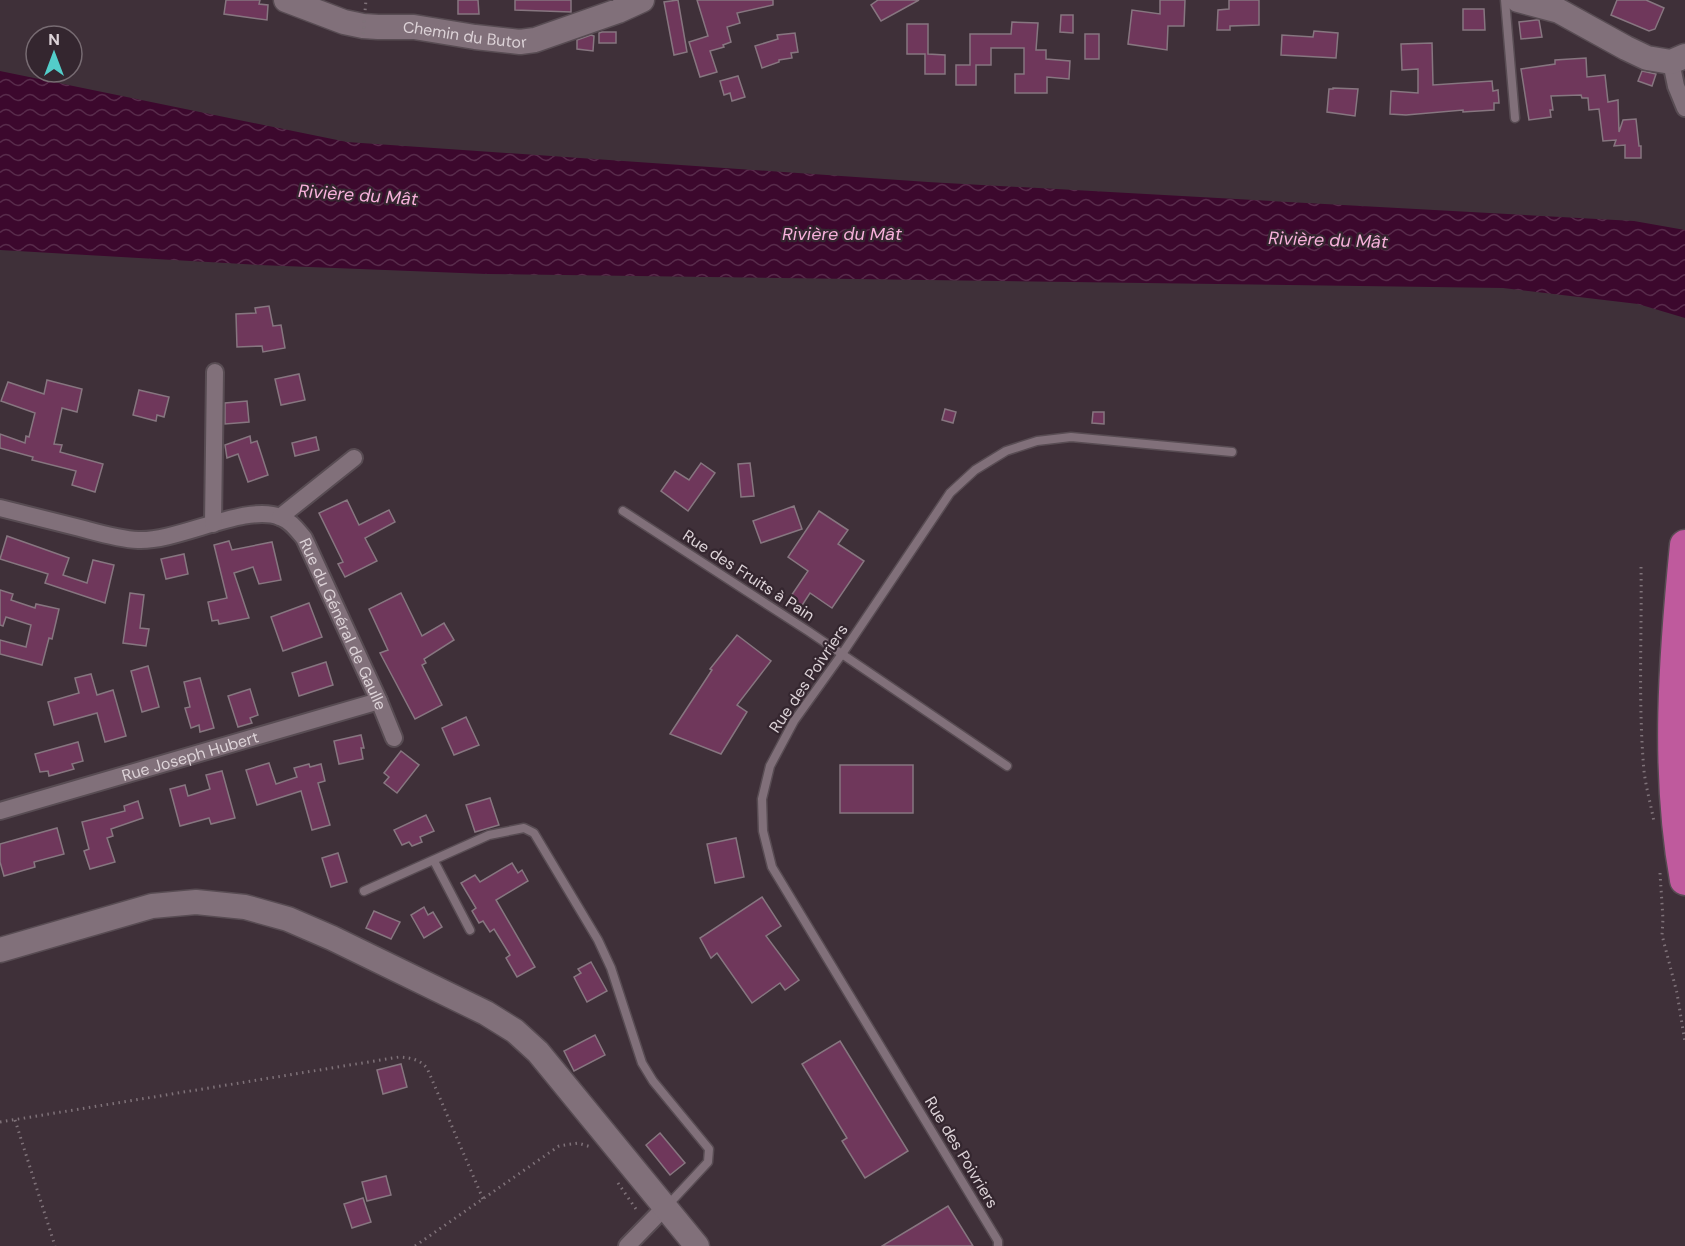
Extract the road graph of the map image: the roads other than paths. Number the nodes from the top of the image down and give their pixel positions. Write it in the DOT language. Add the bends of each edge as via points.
graph roads {
  1 [pos="286,0"];
  2 [pos="642,0"];
  3 [pos="1506,0"];
  4 [pos="1518,0"];
  5 [pos="1678,59"];
  6 [pos="1685,108"];
  7 [pos="1515,118"];
  8 [pos="215,372"];
  9 [pos="1232,452"];
  10 [pos="354,458"];
  11 [pos="0,508"];
  12 [pos="623,511"];
  13 [pos="280,517"];
  14 [pos="213,524"];
  15 [pos="1685,545"];
  16 [pos="842,654"];
  17 [pos="379,701"];
  18 [pos="394,738"];
  19 [pos="1007,766"];
  20 [pos="0,811"];
  21 [pos="434,861"];
  22 [pos="1685,880"];
  23 [pos="364,891"];
  24 [pos="470,930"];
  25 [pos="0,950"];
  26 [pos="665,1207"];
  27 [pos="627,1246"];
  28 [pos="697,1246"];
  29 [pos="998,1246"];
  1 -- 2 [label="main road, Chemin du Butor" via="363,26 414,27 520,42"];
  3 -- 7 [label="lane"];
  4 -- 5 [label="main road" via="1559,10 1647,58"];
  5 -- 6 [label="street" via="1676,86"];
  8 -- 14 [label="street"];
  9 -- 16 [label="lane, Rue des Poivriers" via="1071,437 1037,441 1006,451 975,470 950,493"];
  10 -- 13 [label="street"];
  11 -- 14 [label="street" via="141,540"];
  12 -- 16 [label="lane, Rue des Fruits à Pain"];
  13 -- 14 [label="street" via="249,515"];
  13 -- 17 [label="street, Rue du Général de Gaulle" via="304,538"];
  15 -- 22 [label="highway" via="1674,711 1676,805"];
  16 -- 19 [label="lane, Rue des Fruits à Pain"];
  16 -- 29 [label="lane, Rue des Poivriers" via="794,721 770,766 762,799 763,831 772,867"];
  17 -- 18 [label="street, Rue du Général de Gaulle"];
  17 -- 20 [label="street, Rue Joseph Hubert"];
  21 -- 23 [label="lane"];
  21 -- 24 [label="lane"];
  21 -- 26 [label="lane" via="489,835 524,828 534,833 598,940 642,1063 709,1149 708,1162"];
  25 -- 26 [label="main road" via="152,906 196,902 245,907 288,919 486,1013 514,1031 538,1052"];
  26 -- 27 [label="street"];
  26 -- 28 [label="main road"];
}
